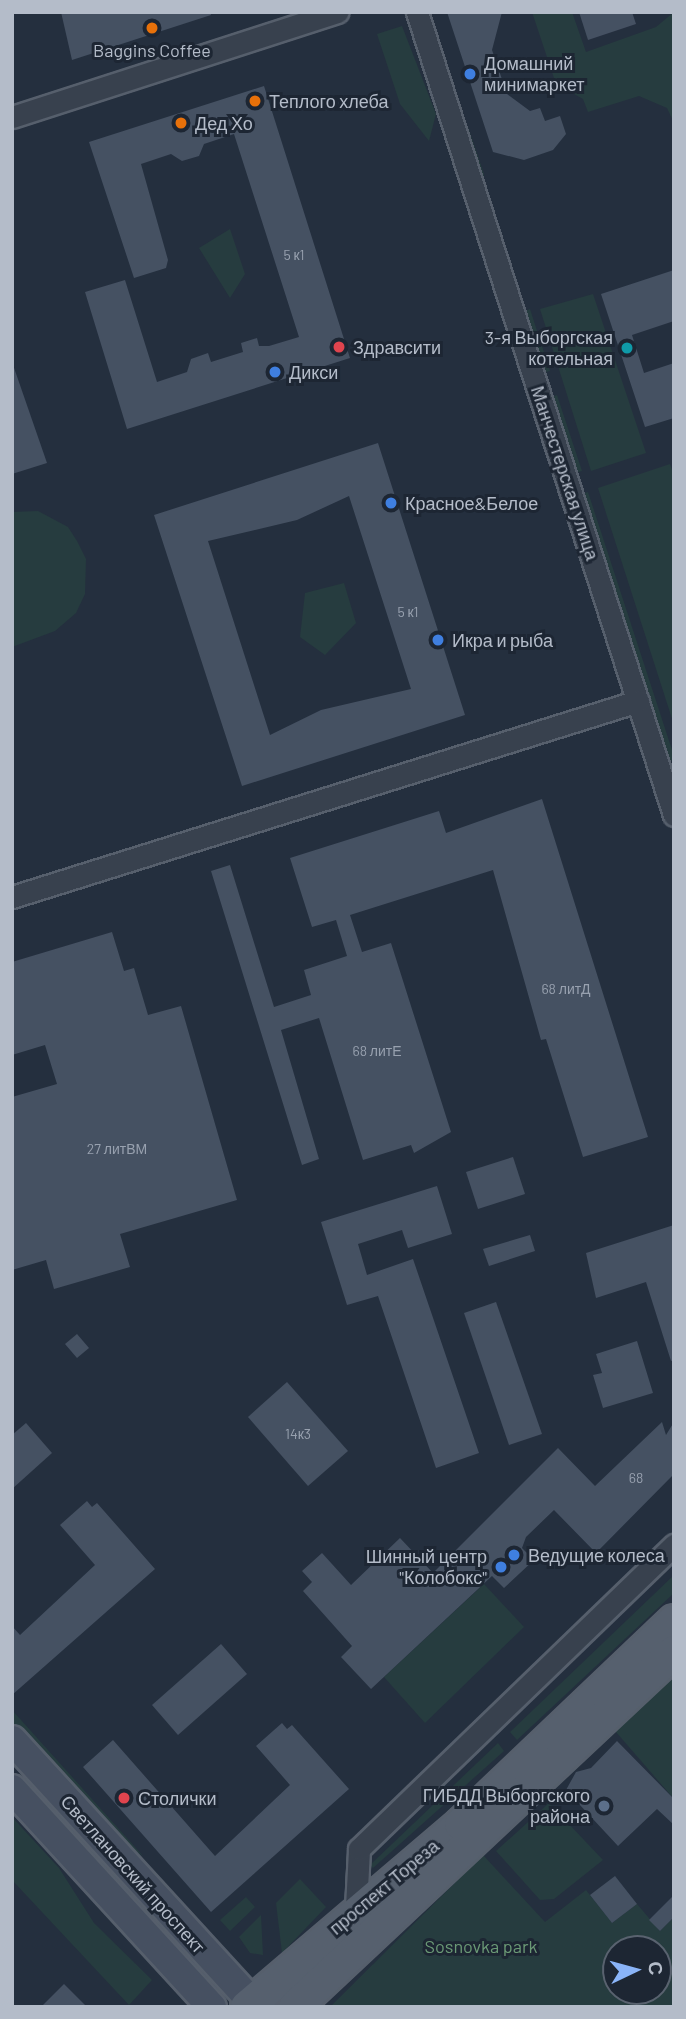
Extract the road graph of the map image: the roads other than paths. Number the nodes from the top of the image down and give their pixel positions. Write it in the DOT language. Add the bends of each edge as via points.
graph roads {
  1 [pos="338,12"];
  2 [pos="417,12"];
  3 [pos="12,117"];
  4 [pos="638,701"];
  5 [pos="674,814"];
  6 [pos="12,897"];
  7 [pos="674,1545"];
  8 [pos="674,1621"];
  9 [pos="674,1652"];
  10 [pos="12,1740"];
  11 [pos="12,1789"];
  12 [pos="356,1907"];
  13 [pos="252,2005"];
  14 [pos="212,2007"];
  15 [pos="295,2007"];
  1 -- 3 [label="street"];
  2 -- 4 [label="street, Манчестерская улица"];
  4 -- 5 [label="street, Манчестерская улица"];
  4 -- 6 [label="street"];
  7 -- 12 [label="street" via="359,1849"];
  8 -- 12 [label="main road, проспект Тореза" via="461,1824"];
  9 -- 15 [label="main road, проспект Тореза"];
  10 -- 13 [label="main road, Светлановский проспект"];
  11 -- 14 [label="main road, Светлановский проспект"];
  12 -- 13 [label="main road, проспект Тореза"];
}
